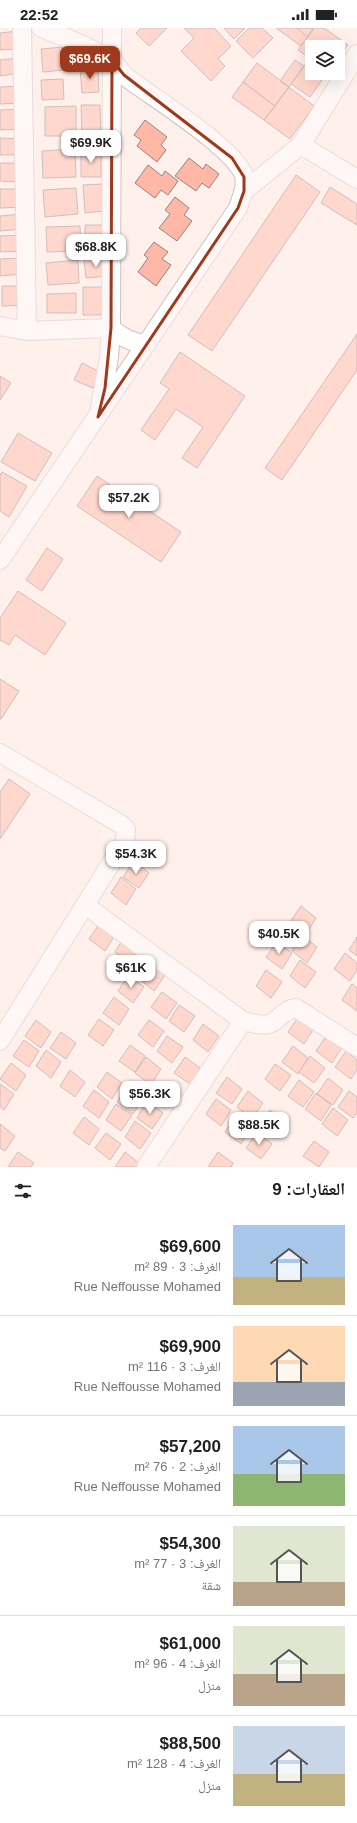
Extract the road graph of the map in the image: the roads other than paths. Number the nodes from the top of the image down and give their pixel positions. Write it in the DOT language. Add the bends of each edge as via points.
graph roads {
  1 [pos="22,28"];
  2 [pos="41,28"];
  3 [pos="112,28"];
  4 [pos="357,54"];
  5 [pos="112,60"];
  6 [pos="301,145"];
  7 [pos="357,179"];
  8 [pos="244,190"];
  9 [pos="0,326"];
  10 [pos="111,328"];
  11 [pos="27,331"];
  12 [pos="147,344"];
  13 [pos="98,417"];
  14 [pos="0,560"];
  15 [pos="0,753"];
  16 [pos="85,905"];
  17 [pos="243,1021"];
  18 [pos="0,1041"];
  19 [pos="357,1047"];
  20 [pos="146,1167"];
  1 -- 11 [label="street"];
  2 -- 5 [label="street" via="78,42"];
  3 -- 5 [label="street"];
  4 -- 6 [label="street"];
  5 -- 8 [label="street" via="124,76 232,158 244,177"];
  5 -- 10 [label="street"];
  6 -- 7 [label="street"];
  6 -- 8 [label="street"];
  8 -- 12 [label="street" via="238,208"];
  9 -- 11 [label="street"];
  10 -- 11 [label="street"];
  10 -- 12 [label="street" via="131,341"];
  10 -- 13 [label="street" via="105,388"];
  12 -- 13 [label="street"];
  13 -- 14 [label="street"];
  15 -- 16 [label="street" via="126,829 125,841"];
  16 -- 17 [label="street"];
  16 -- 18 [label="street"];
  17 -- 19 [label="street" via="268,1024 288,1009 296,1008"];
  17 -- 20 [label="street"];
}
